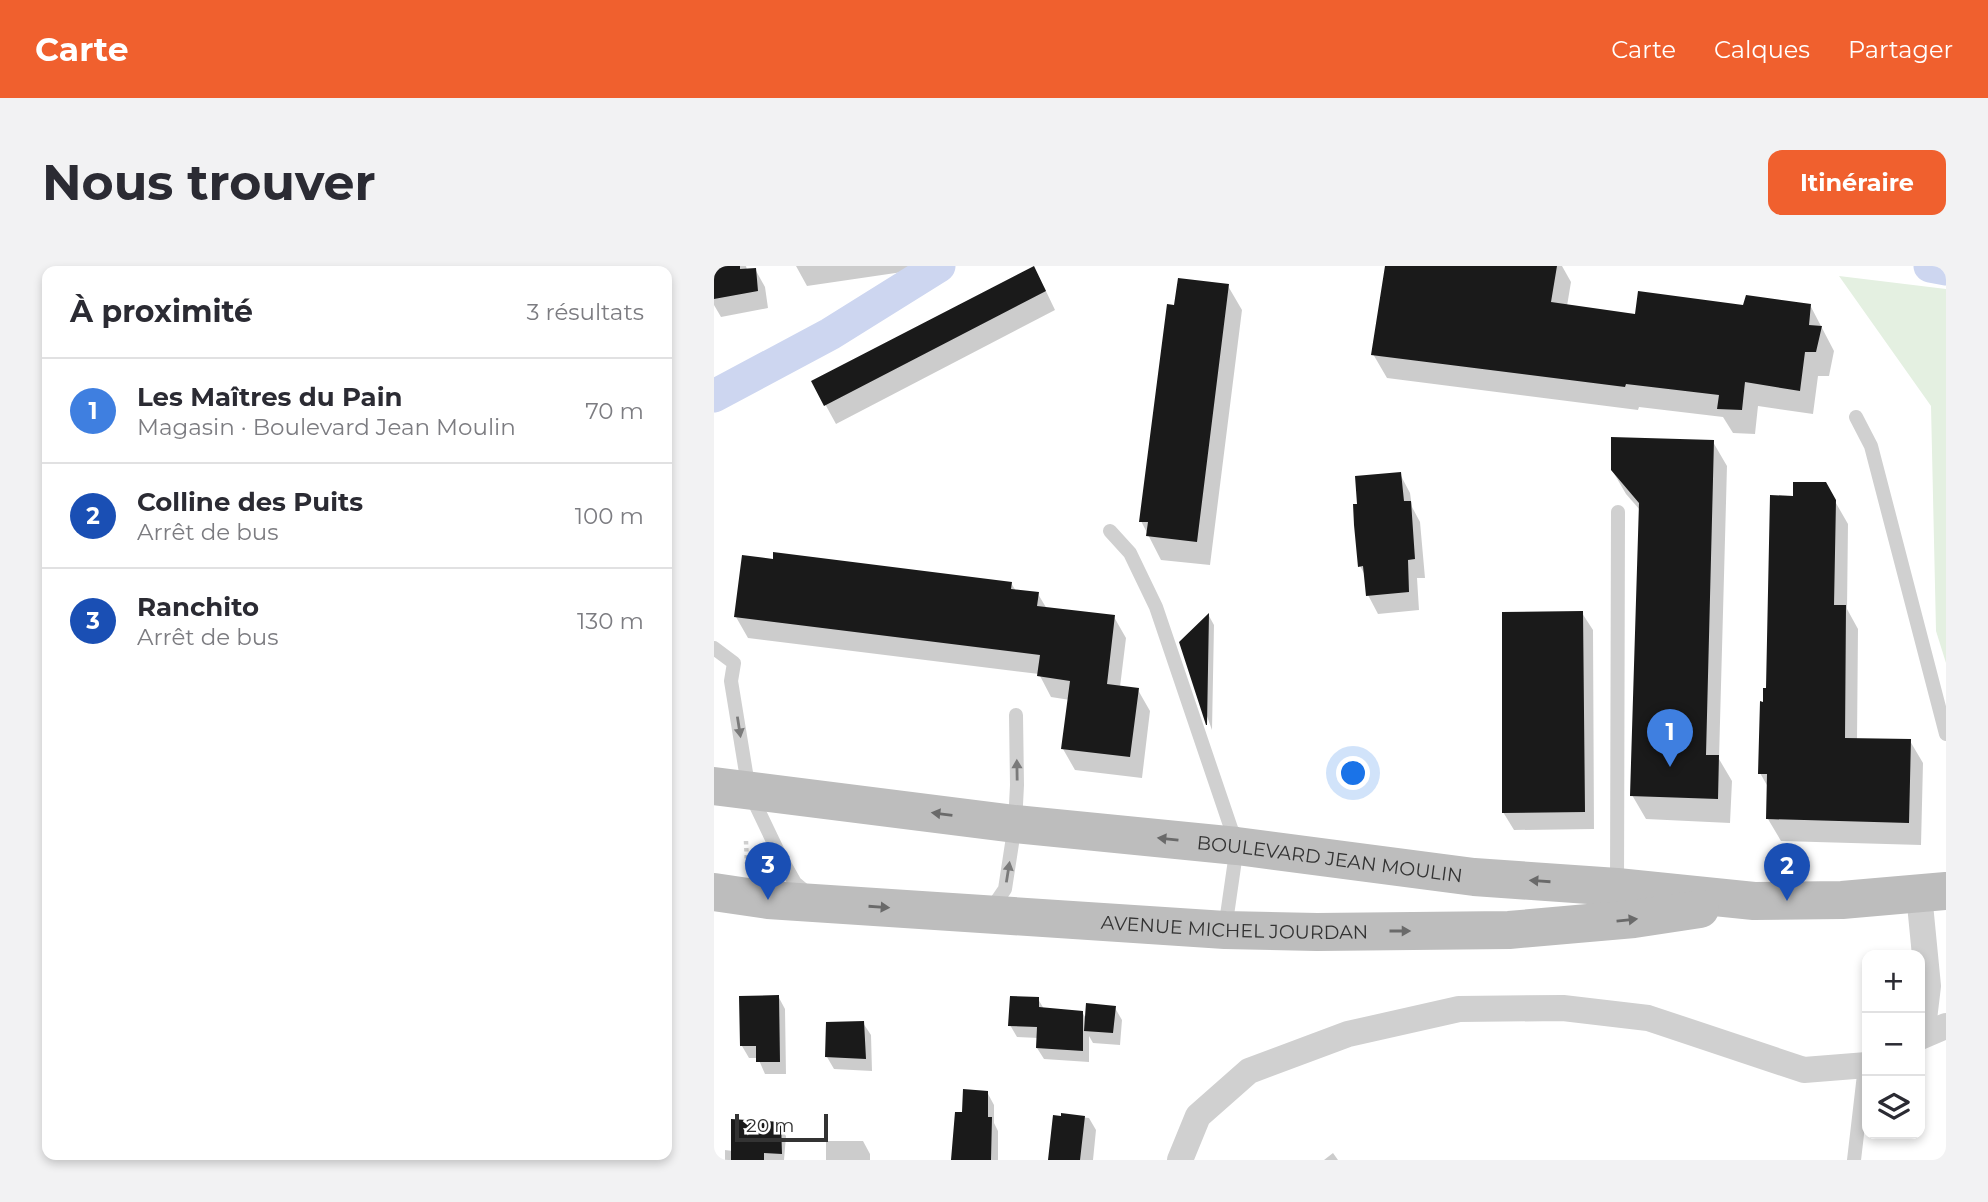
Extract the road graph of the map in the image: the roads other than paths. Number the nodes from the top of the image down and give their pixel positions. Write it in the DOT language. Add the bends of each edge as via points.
graph roads {
  1 [pos="1856,417"];
  2 [pos="1618,512"];
  3 [pos="1110,531"];
  4 [pos="714,648"];
  5 [pos="1016,715"];
  6 [pos="1946,734"];
  7 [pos="732,788"];
  8 [pos="1016,824"];
  9 [pos="1237,846"];
  10 [pos="1617,887"];
  11 [pos="1932,892"];
  12 [pos="721,893"];
  13 [pos="1755,901"];
  14 [pos="819,903"];
  15 [pos="987,915"];
  16 [pos="1225,930"];
  17 [pos="1929,1033"];
  18 [pos="1862,1066"];
  19 [pos="1865,1076"];
  20 [pos="1180,1160"];
  21 [pos="1854,1160"];
  1 -- 6 [label="lane" via="1871,446"];
  2 -- 10 [label="lane"];
  3 -- 9 [label="lane" via="1130,554 1156,607"];
  4 -- 7 [label="lane, one-way" via="734,663"];
  8 -- 5 [label="lane, one-way"];
  8 -- 7 [label="main road, BOULEVARD JEAN MOULIN, one-way"];
  7 -- 14 [label="lane" via="795,883"];
  9 -- 8 [label="main road, BOULEVARD JEAN MOULIN, one-way"];
  15 -- 8 [label="lane, one-way" via="1005,889"];
  10 -- 9 [label="main road, BOULEVARD JEAN MOULIN, one-way" via="1474,877"];
  9 -- 16 [label="lane"];
  10 -- 13 [label="main road, BOULEVARD JEAN MOULIN"];
  11 -- 13 [label="main road, BOULEVARD JEAN MOULIN"];
  11 -- 17 [label="street"];
  12 -- 14 [label="main road, AVENUE MICHEL JOURDAN"];
  16 -- 13 [label="main road, AVENUE MICHEL JOURDAN, one-way" via="1509,930 1634,919"];
  14 -- 15 [label="main road, AVENUE MICHEL JOURDAN, one-way"];
  15 -- 16 [label="main road, AVENUE MICHEL JOURDAN"];
  18 -- 20 [label="street" via="1804,1070 1648,1018 1563,1008 1459,1009 1348,1034 1249,1071 1198,1116"];
  19 -- 21 [label="lane"];
}
